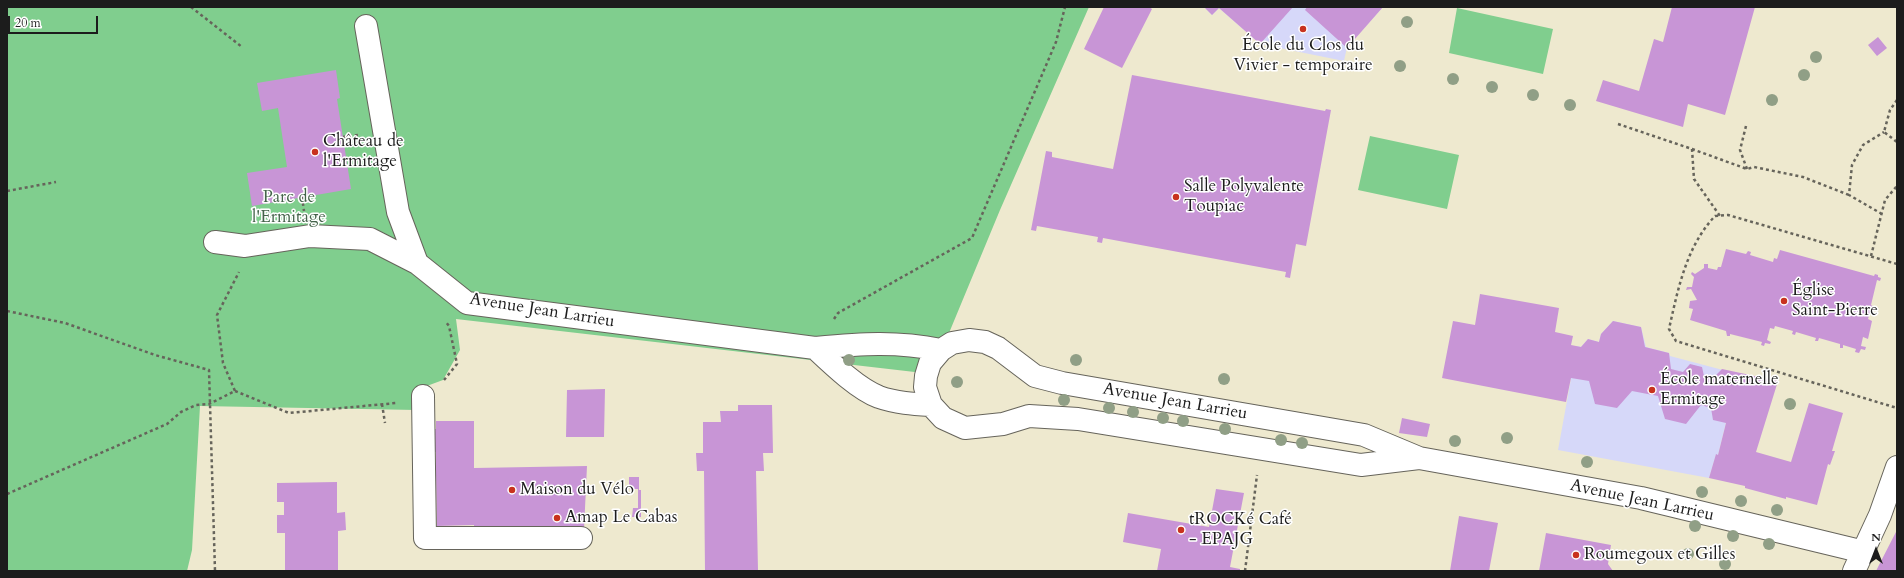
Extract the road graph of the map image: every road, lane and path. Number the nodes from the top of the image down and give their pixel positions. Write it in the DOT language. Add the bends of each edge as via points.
graph roads {
  1 [pos="191,7"];
  2 [pos="1065,7"];
  3 [pos="366,26"];
  4 [pos="242,47"];
  5 [pos="1897,100"];
  6 [pos="1618,124"];
  7 [pos="1746,126"];
  8 [pos="1884,132"];
  9 [pos="1897,142"];
  10 [pos="1692,150"];
  11 [pos="1747,170"];
  12 [pos="56,182"];
  13 [pos="1897,186"];
  14 [pos="7,190"];
  15 [pos="1849,195"];
  16 [pos="302,198"];
  17 [pos="1882,214"];
  18 [pos="1721,216"];
  19 [pos="310,236"];
  20 [pos="215,242"];
  21 [pos="1871,256"];
  22 [pos="417,263"];
  23 [pos="1897,264"];
  24 [pos="240,269"];
  25 [pos="7,311"];
  26 [pos="444,321"];
  27 [pos="815,348"];
  28 [pos="940,350"];
  29 [pos="235,391"];
  30 [pos="423,396"];
  31 [pos="209,404"];
  32 [pos="382,404"];
  33 [pos="931,405"];
  34 [pos="1897,408"];
  35 [pos="385,423"];
  36 [pos="1260,449"];
  37 [pos="1419,458"];
  38 [pos="1896,470"];
  39 [pos="7,494"];
  40 [pos="581,538"];
  41 [pos="1859,562"];
  42 [pos="215,571"];
  43 [pos="1245,571"];
  1 -- 4 [label="path"];
  2 -- 27 [label="path" via="1056,42 972,238 838,313"];
  3 -- 22 [label="street" via="398,212"];
  5 -- 8 [label="path" via="1890,110"];
  6 -- 10 [label="path"];
  7 -- 11 [label="path" via="1740,150"];
  8 -- 9 [label="path"];
  8 -- 15 [label="path" via="1863,146 1852,165"];
  10 -- 11 [label="path"];
  10 -- 18 [label="path" via="1694,180"];
  11 -- 15 [label="path" via="1754,167 1802,178"];
  12 -- 14 [label="path"];
  13 -- 17 [label="path" via="1886,200"];
  15 -- 17 [label="path"];
  16 -- 19 [label="path"];
  17 -- 21 [label="path"];
  18 -- 21 [label="path"];
  18 -- 34 [label="path" via="1715,216 1704,228 1685,266 1669,329 1676,341"];
  19 -- 20 [label="street, Avenue Jean Larrieu" via="245,246"];
  19 -- 22 [label="street, Avenue Jean Larrieu" via="370,240"];
  21 -- 23 [label="path"];
  22 -- 27 [label="street, Avenue Jean Larrieu" via="467,303"];
  24 -- 29 [label="path" via="217,315 224,363"];
  25 -- 31 [label="path" via="65,323 156,355 209,370"];
  26 -- 30 [label="path" via="449,326 457,364 433,392"];
  27 -- 28 [label="street, Avenue Jean Larrieu" via="865,343 912,344"];
  27 -- 33 [label="street" via="842,372 878,396 896,402"];
  28 -- 33 [label="street, Avenue Jean Larrieu" via="930,363 924,387"];
  28 -- 37 [label="street, Avenue Jean Larrieu" via="952,343 969,340 985,342 1010,356 1035,376 1042,378 1364,435"];
  29 -- 31 [label="path"];
  29 -- 32 [label="path" via="289,413"];
  30 -- 32 [label="path"];
  30 -- 40 [label="street" via="425,538"];
  31 -- 39 [label="path" via="196,405 167,424"];
  31 -- 42 [label="path"];
  32 -- 35 [label="path"];
  33 -- 36 [label="street, Avenue Jean Larrieu" via="943,418 966,428 1003,424 1029,416 1078,419"];
  36 -- 37 [label="street, Avenue Jean Larrieu" via="1361,465"];
  36 -- 43 [label="path"];
  37 -- 41 [label="street, Avenue Jean Larrieu" via="1641,498"];
  38 -- 41 [label="street"];
}
